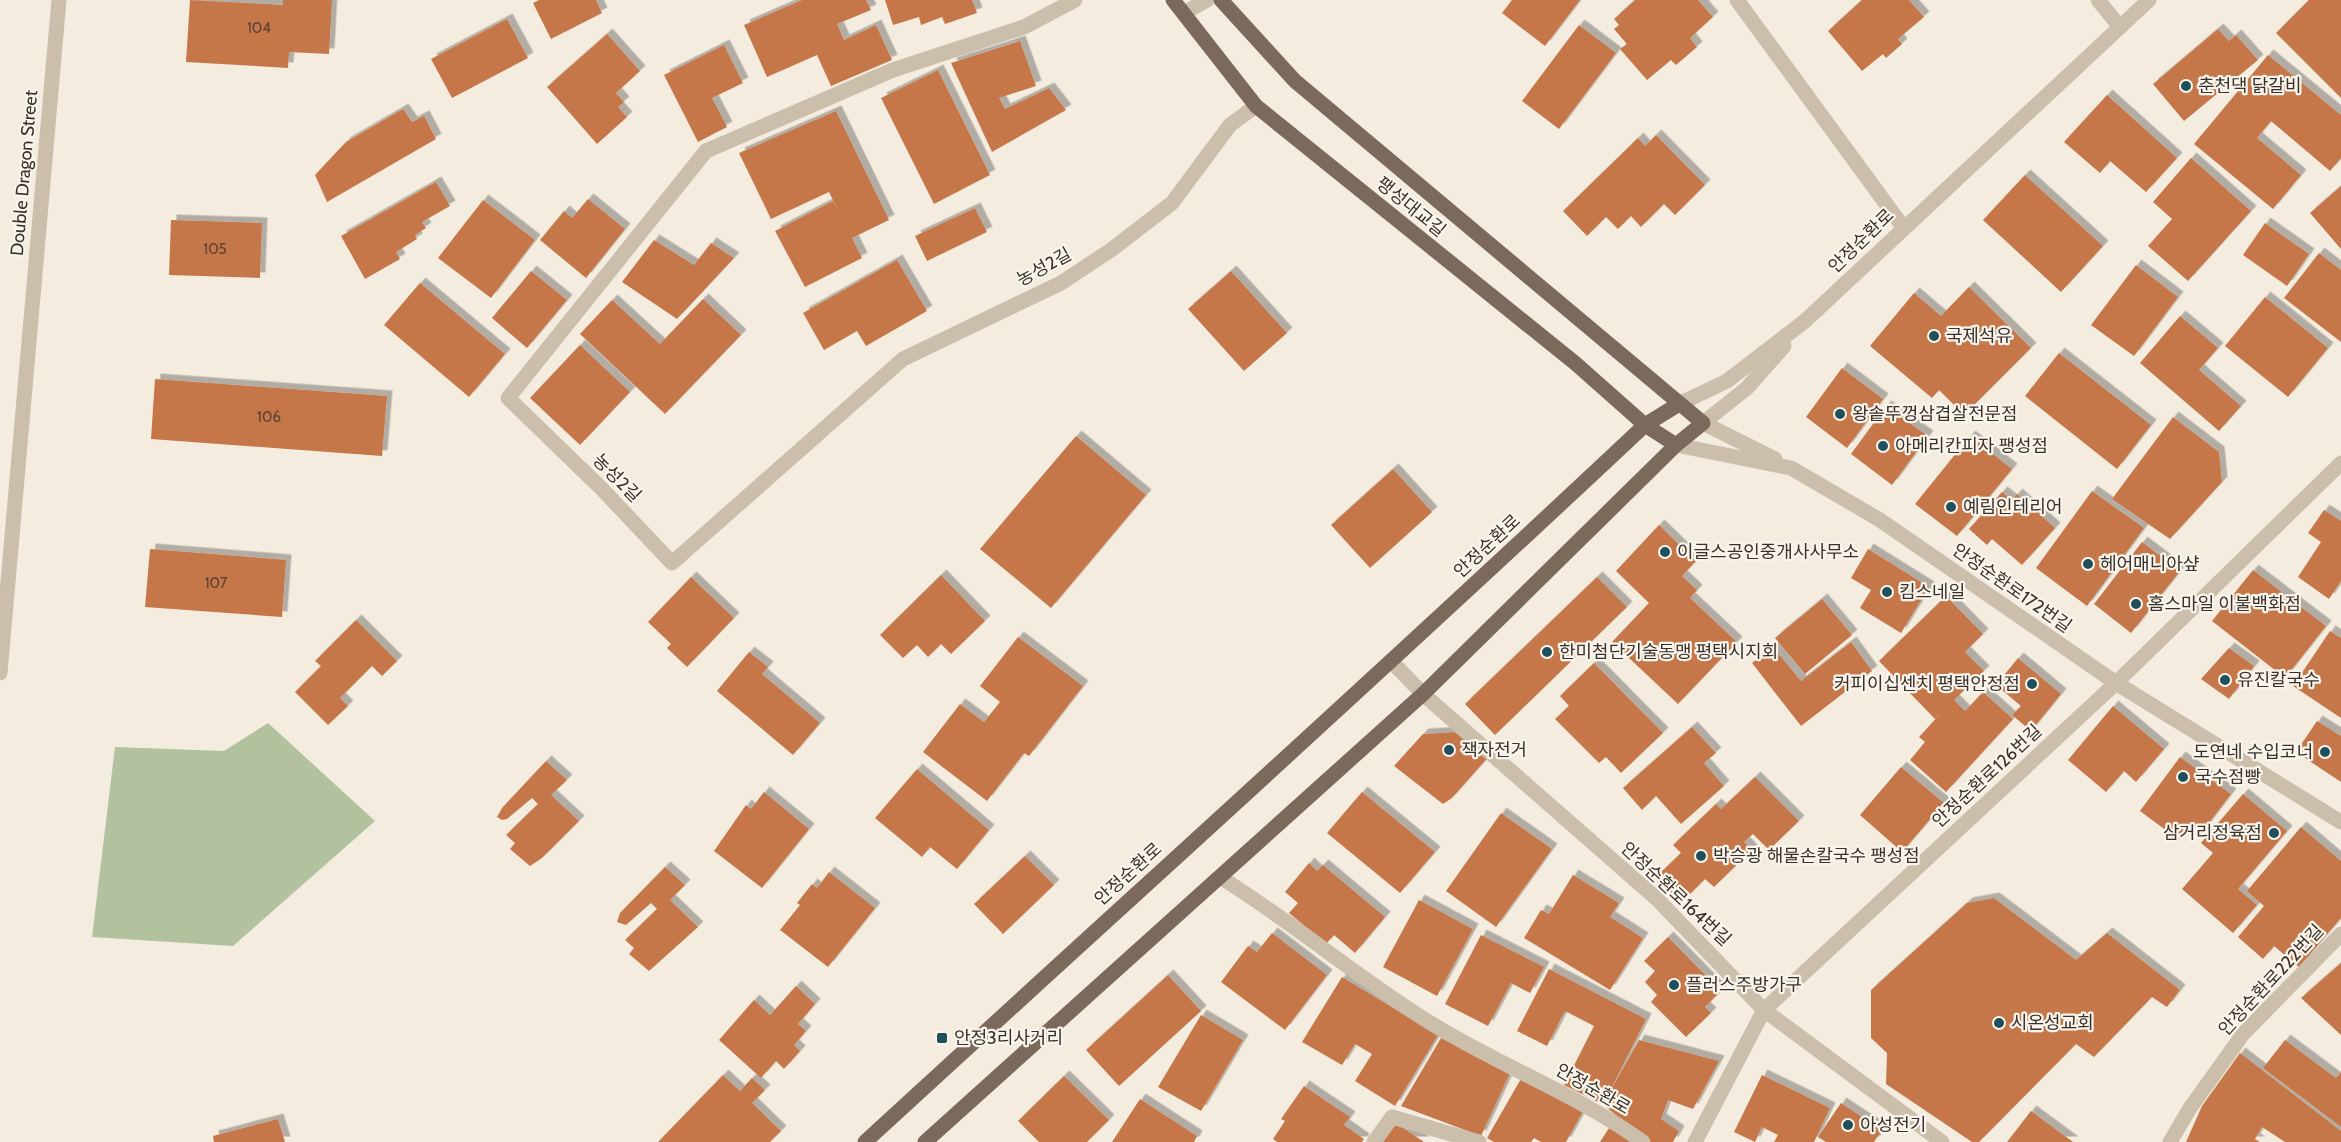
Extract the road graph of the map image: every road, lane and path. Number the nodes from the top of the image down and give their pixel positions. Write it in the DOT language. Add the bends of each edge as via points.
graph roads {
  1 [pos="59,0"];
  2 [pos="1075,0"];
  3 [pos="1173,0"];
  4 [pos="1207,0"];
  5 [pos="1221,0"];
  6 [pos="1737,0"];
  7 [pos="2098,0"];
  8 [pos="2149,0"];
  9 [pos="1184,14"];
  10 [pos="2120,27"];
  11 [pos="1256,106"];
  12 [pos="1903,227"];
  13 [pos="1805,321"];
  14 [pos="1680,404"];
  15 [pos="1703,423"];
  16 [pos="1645,425"];
  17 [pos="1676,445"];
  18 [pos="2341,463"];
  19 [pos="1791,468"];
  20 [pos="1,635"];
  21 [pos="1392,662"];
  22 [pos="0,673"];
  23 [pos="2116,683"];
  24 [pos="1424,694"];
  25 [pos="2341,822"];
  26 [pos="1220,877"];
  27 [pos="2341,934"];
  28 [pos="1764,1010"];
  29 [pos="866,1142"];
  30 [pos="925,1142"];
  31 [pos="1374,1142"];
  32 [pos="1479,1142"];
  33 [pos="1642,1142"];
  34 [pos="1695,1142"];
  35 [pos="1942,1142"];
  36 [pos="2170,1142"];
  1 -- 20 [label="street, Double Dragon Street"];
  2 -- 11 [label="street, 농성2길" via="1024,27 893,70 706,151 508,398 602,488 672,563 903,359 1061,283 1172,203 1230,125"];
  3 -- 9 [label="main road, 팽성대교길"];
  4 -- 9 [label="street"];
  5 -- 14 [label="main road, 팽성대교길" via="1295,81"];
  6 -- 12 [label="street"];
  7 -- 10 [label="street"];
  8 -- 10 [label="street, 안정순환로"];
  9 -- 11 [label="main road, 팽성대교길"];
  10 -- 12 [label="street, 안정순환로"];
  11 -- 16 [label="main road, 팽성대교길" via="1575,363"];
  12 -- 13 [label="street, 안정순환로"];
  13 -- 14 [label="street, 안정순환로" via="1727,381"];
  13 -- 15 [label="street" via="1747,388"];
  14 -- 15 [label="main road, 팽성대교길"];
  14 -- 16 [label="main road, 안정순환로"];
  15 -- 17 [label="main road"];
  15 -- 19 [label="street"];
  16 -- 17 [label="main road, 안정순환로172번길"];
  16 -- 21 [label="main road, 안정순환로"];
  17 -- 19 [label="street, 안정순환로172번길"];
  17 -- 24 [label="main road"];
  18 -- 23 [label="street, 안정순환로126번길"];
  19 -- 23 [label="street, 안정순환로172번길" via="1880,520"];
  20 -- 22 [label="street, Double Dragon Street"];
  21 -- 24 [label="street, 안정순환로164번길"];
  21 -- 29 [label="main road, 안정순환로" via="1108,917"];
  23 -- 25 [label="street, 안정순환로172번길"];
  23 -- 28 [label="street, 안정순환로126번길"];
  24 -- 26 [label="main road"];
  24 -- 28 [label="street, 안정순환로164번길" via="1657,899"];
  26 -- 30 [label="main road"];
  26 -- 33 [label="street, 안정순환로" via="1422,1017 1600,1113"];
  27 -- 36 [label="street, 안정순환로222번길" via="2243,1034"];
  28 -- 34 [label="street, 안정순환로126번길"];
  28 -- 35 [label="street, 안정순환로164번길"];
  31 -- 32 [label="street" via="1392,1117"];
}
